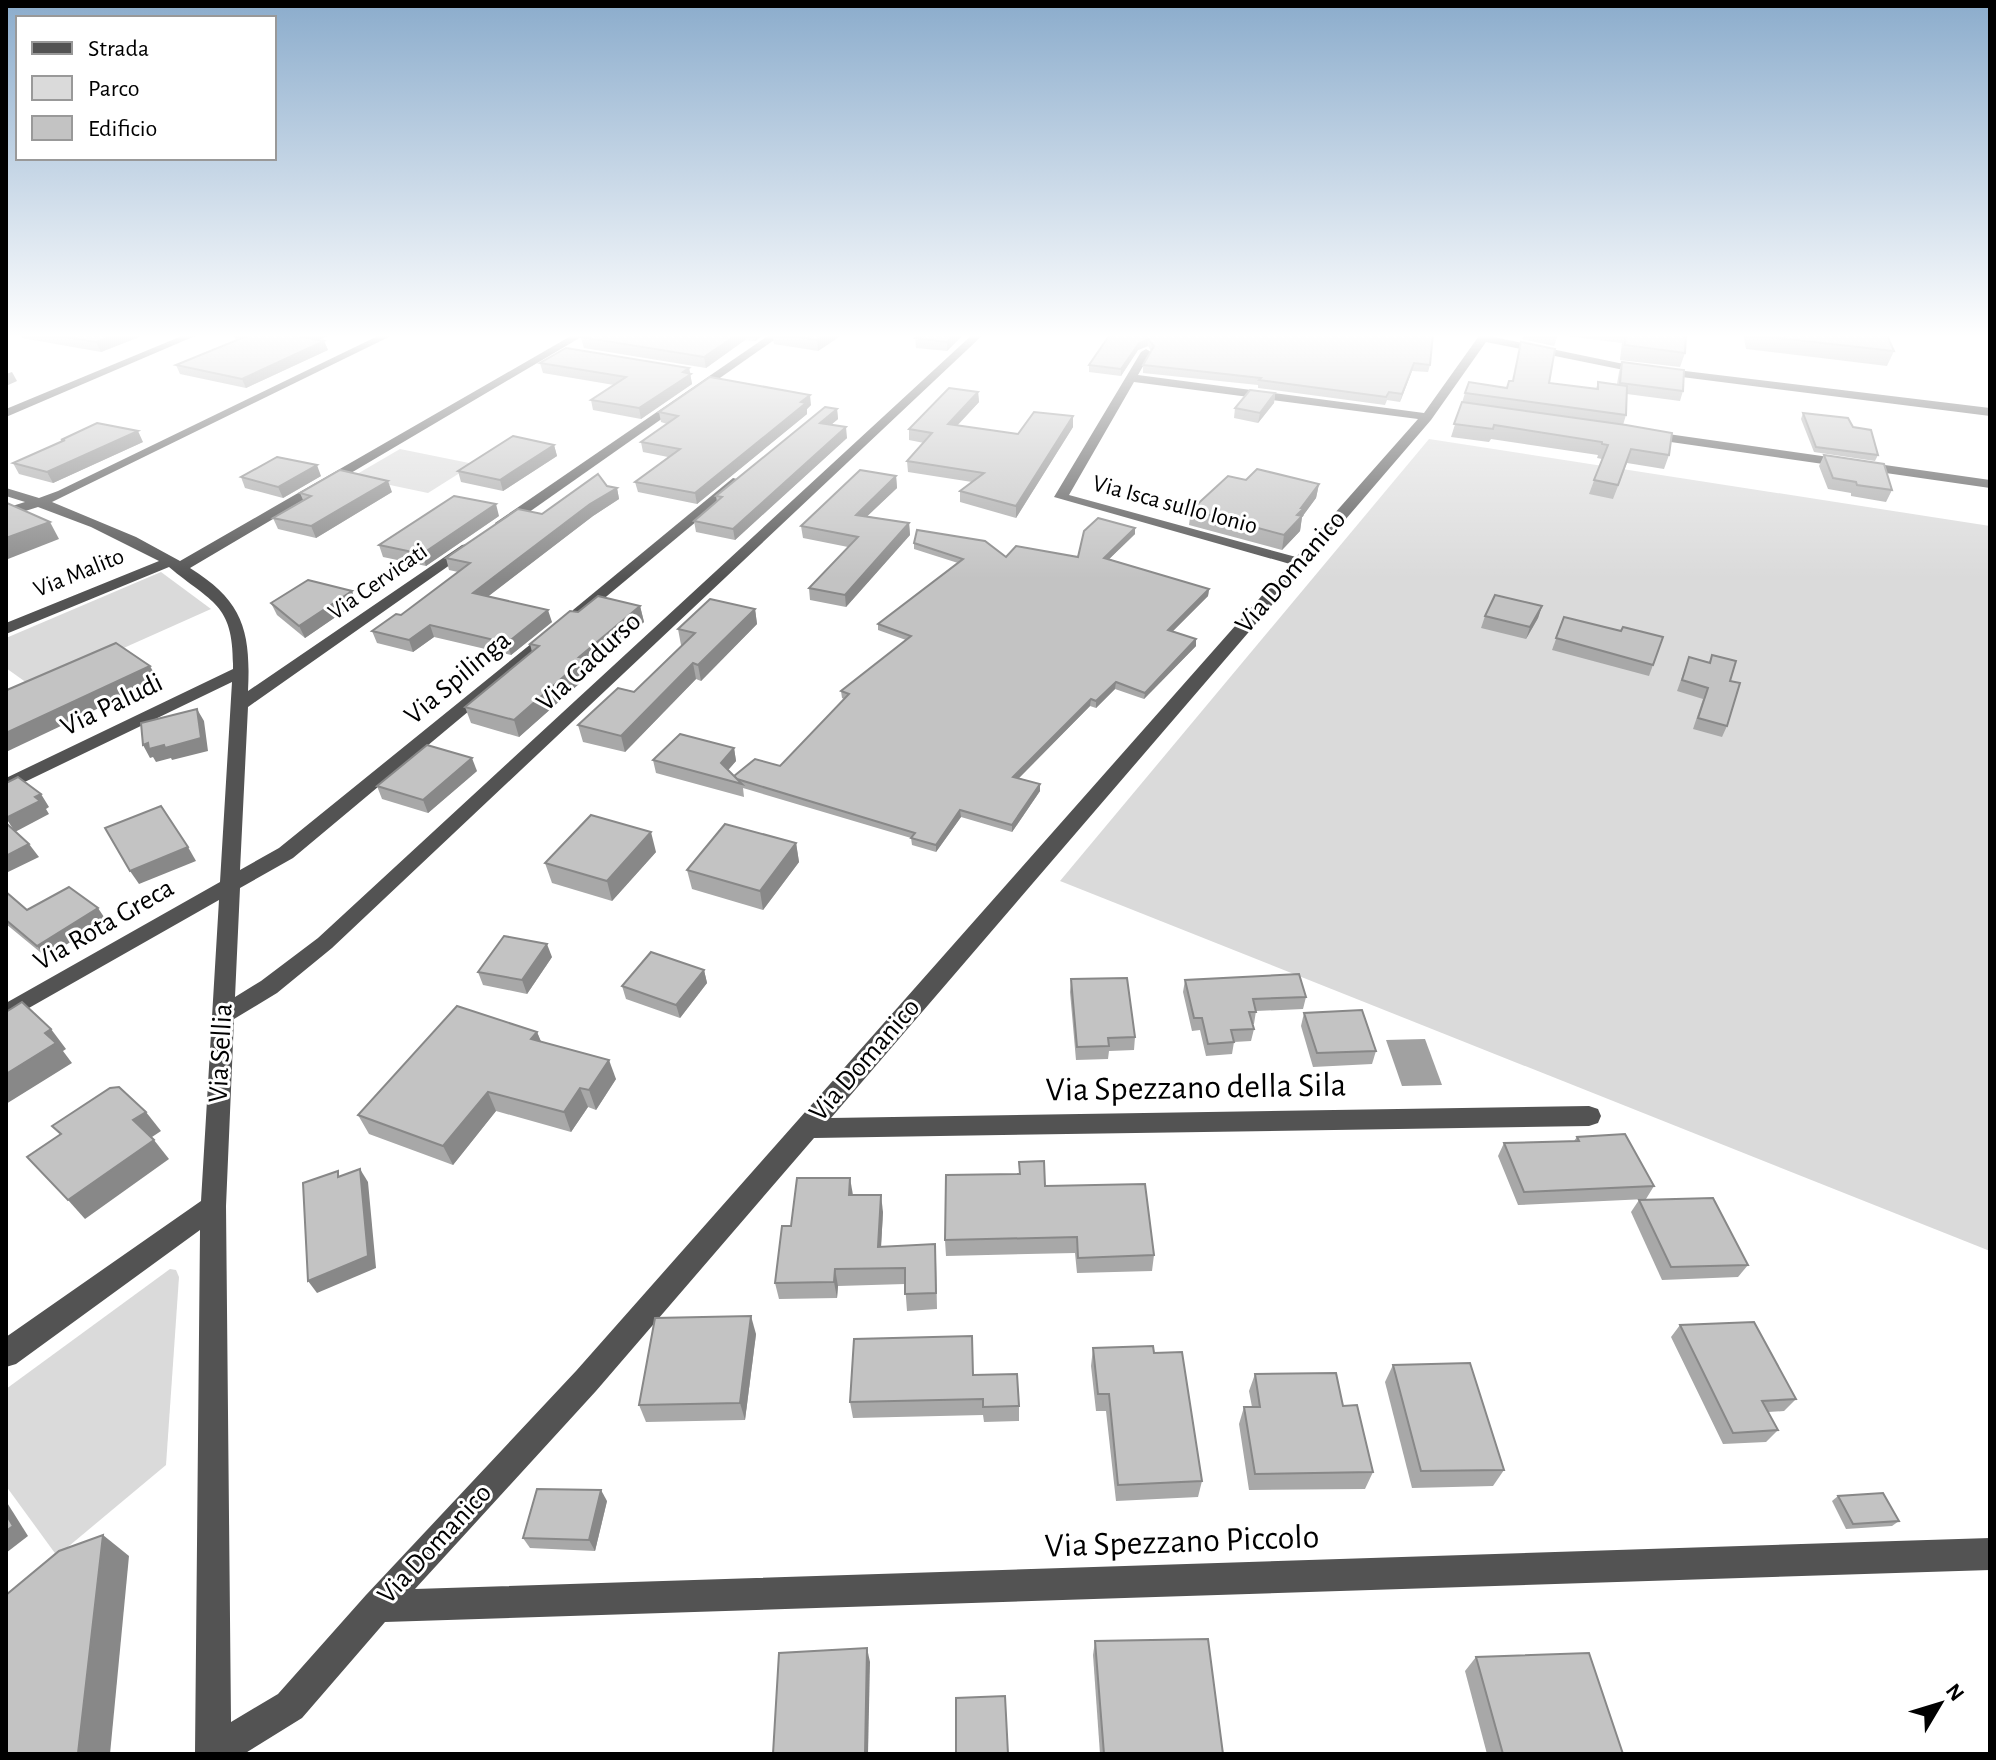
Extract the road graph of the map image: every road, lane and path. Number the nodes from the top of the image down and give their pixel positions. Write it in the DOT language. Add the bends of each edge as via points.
graph roads {
  1 [pos="224,415"];
  2 [pos="438,415"];
  3 [pos="652,415"];
  4 [pos="892,415"];
  5 [pos="1109,415"];
  6 [pos="1434,415"];
  7 [pos="1627,432"];
  8 [pos="750,470"];
  9 [pos="1990,484"];
  10 [pos="6,492"];
  11 [pos="39,501"];
  12 [pos="6,513"];
  13 [pos="1300,562"];
  14 [pos="174,565"];
  15 [pos="6,629"];
  16 [pos="241,671"];
  17 [pos="239,705"];
  18 [pos="6,785"];
  19 [pos="229,885"];
  20 [pos="6,1013"];
  21 [pos="223,1015"];
  22 [pos="1589,1116"];
  23 [pos="805,1128"];
  24 [pos="213,1206"];
  25 [pos="6,1354"];
  26 [pos="1990,1554"];
  27 [pos="377,1606"];
  28 [pos="213,1753"];
  1 -- 11 [label="street"];
  2 -- 14 [label="street, Via Malito"];
  3 -- 17 [label="street, Via Cervicati"];
  4 -- 21 [label="street, Via Gadurso" via="325,943"];
  5 -- 13 [label="street, Via Isca sullo Ionio" via="1061,497"];
  6 -- 13 [label="street, Via Domanico"];
  7 -- 9 [label="street"];
  8 -- 19 [label="street, Via Spilinga" via="309,836"];
  10 -- 11 [label="street, Via Sellia"];
  11 -- 12 [label="street"];
  11 -- 14 [label="street, Via Sellia" via="115,532"];
  13 -- 23 [label="street, Via Domanico"];
  14 -- 15 [label="street, Via Malito"];
  14 -- 16 [label="street, Via Sellia" via="232,614 239,632"];
  16 -- 17 [label="street, Via Sellia"];
  16 -- 18 [label="street, Via Paludi"];
  17 -- 19 [label="street, Via Sellia"];
  19 -- 20 [label="street, Via Rota Greca"];
  19 -- 21 [label="street, Via Sellia"];
  21 -- 24 [label="street, Via Sellia"];
  22 -- 23 [label="street, Via Spezzano della Sila"];
  23 -- 27 [label="street, Via Domanico" via="586,1381"];
  24 -- 25 [label="street"];
  24 -- 28 [label="street, Via Sellia"];
  26 -- 27 [label="street, Via Spezzano Piccolo"];
  27 -- 28 [label="street, Via Domanico" via="290,1706"];
}
